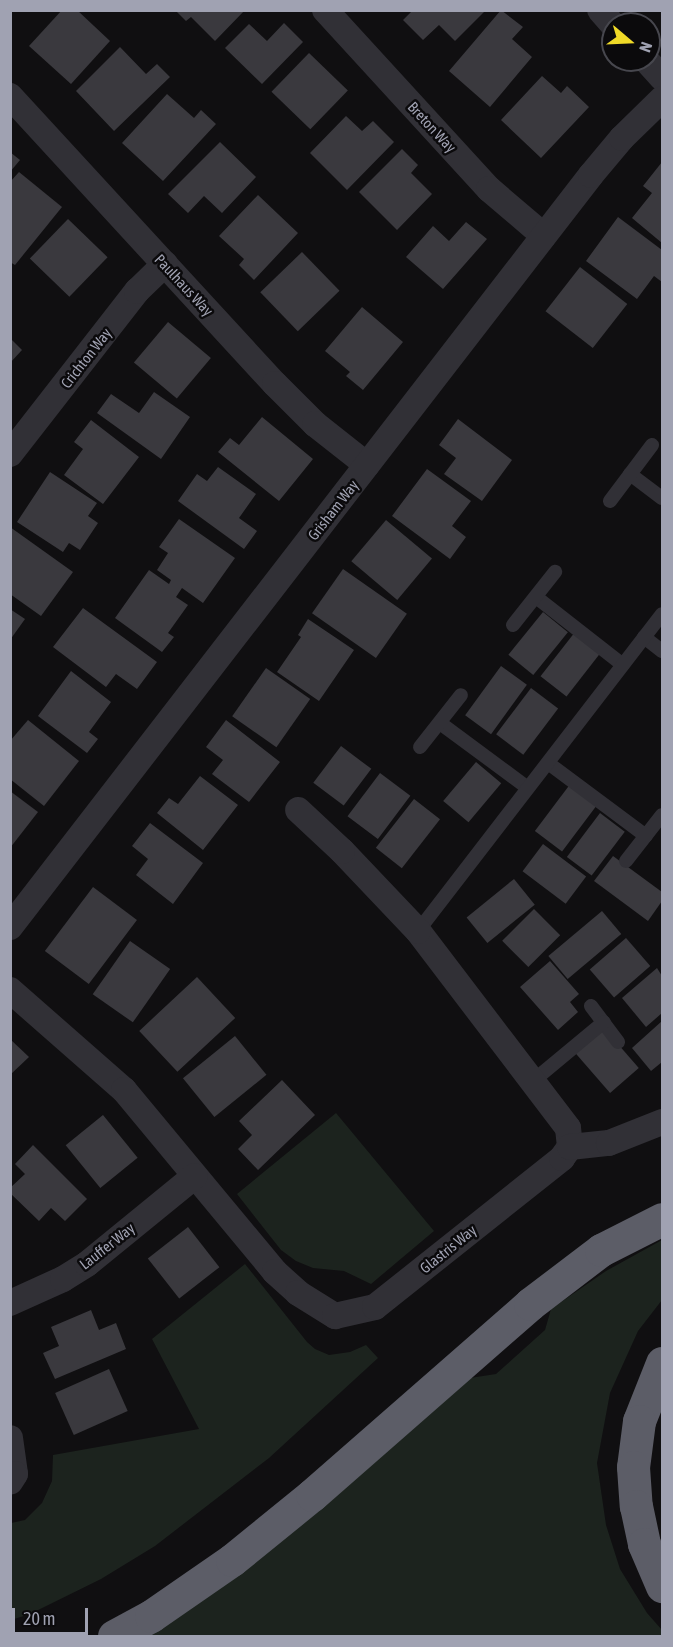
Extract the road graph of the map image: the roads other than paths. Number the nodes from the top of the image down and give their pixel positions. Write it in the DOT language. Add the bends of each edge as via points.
graph roads {
  1 [pos="325,10"];
  2 [pos="10,96"];
  3 [pos="663,99"];
  4 [pos="544,236"];
  5 [pos="165,264"];
  6 [pos="652,445"];
  7 [pos="10,454"];
  8 [pos="368,465"];
  9 [pos="630,474"];
  10 [pos="663,498"];
  11 [pos="610,501"];
  12 [pos="555,572"];
  13 [pos="536,597"];
  14 [pos="663,614"];
  15 [pos="513,625"];
  16 [pos="644,637"];
  17 [pos="663,651"];
  18 [pos="623,665"];
  19 [pos="461,695"];
  20 [pos="440,723"];
  21 [pos="420,747"];
  22 [pos="548,763"];
  23 [pos="528,788"];
  24 [pos="298,810"];
  25 [pos="663,815"];
  26 [pos="646,836"];
  27 [pos="626,861"];
  28 [pos="10,927"];
  29 [pos="418,931"];
  30 [pos="10,990"];
  31 [pos="591,1006"];
  32 [pos="604,1022"];
  33 [pos="618,1042"];
  34 [pos="533,1081"];
  35 [pos="663,1122"];
  36 [pos="570,1147"];
  37 [pos="195,1176"];
  38 [pos="663,1219"];
  39 [pos="10,1303"];
  40 [pos="663,1363"];
  41 [pos="10,1438"];
  42 [pos="10,1482"];
  43 [pos="663,1586"];
  44 [pos="114,1636"];
  1 -- 4 [label="street, Breton Way" via="489,189"];
  2 -- 5 [label="street, Paulhaus Way"];
  3 -- 4 [label="street, Grisham Way" via="622,138"];
  4 -- 8 [label="street, Grisham Way"];
  5 -- 7 [label="street, Crichton Way" via="137,291"];
  5 -- 8 [label="street, Paulhaus Way" via="315,424"];
  6 -- 9 [label="lane"];
  8 -- 28 [label="street, Grisham Way"];
  9 -- 10 [label="lane"];
  9 -- 11 [label="lane"];
  12 -- 13 [label="lane"];
  13 -- 15 [label="lane"];
  13 -- 18 [label="lane"];
  14 -- 16 [label="lane"];
  16 -- 17 [label="lane"];
  16 -- 18 [label="lane"];
  18 -- 22 [label="lane"];
  19 -- 20 [label="lane"];
  20 -- 21 [label="lane"];
  20 -- 23 [label="lane"];
  22 -- 23 [label="lane"];
  22 -- 26 [label="lane"];
  23 -- 29 [label="lane"];
  24 -- 29 [label="street"];
  25 -- 26 [label="lane"];
  26 -- 27 [label="lane"];
  29 -- 34 [label="street"];
  30 -- 37 [label="street, Glastris Way" via="124,1090"];
  31 -- 32 [label="lane"];
  32 -- 33 [label="lane"];
  32 -- 34 [label="lane"];
  34 -- 36 [label="street" via="568,1128"];
  35 -- 36 [label="street" via="609,1143"];
  36 -- 37 [label="street, Glastris Way" via="562,1158 375,1306 335,1317 275,1272"];
  37 -- 39 [label="street, Lauffer Way" via="87,1263 63,1279"];
  38 -- 44 [label="highway" via="601,1250 530,1304 232,1560 151,1616"];
  40 -- 43 [label="highway" via="639,1421 633,1467 644,1544"];
  41 -- 42 [label="street" via="15,1474"];
}
